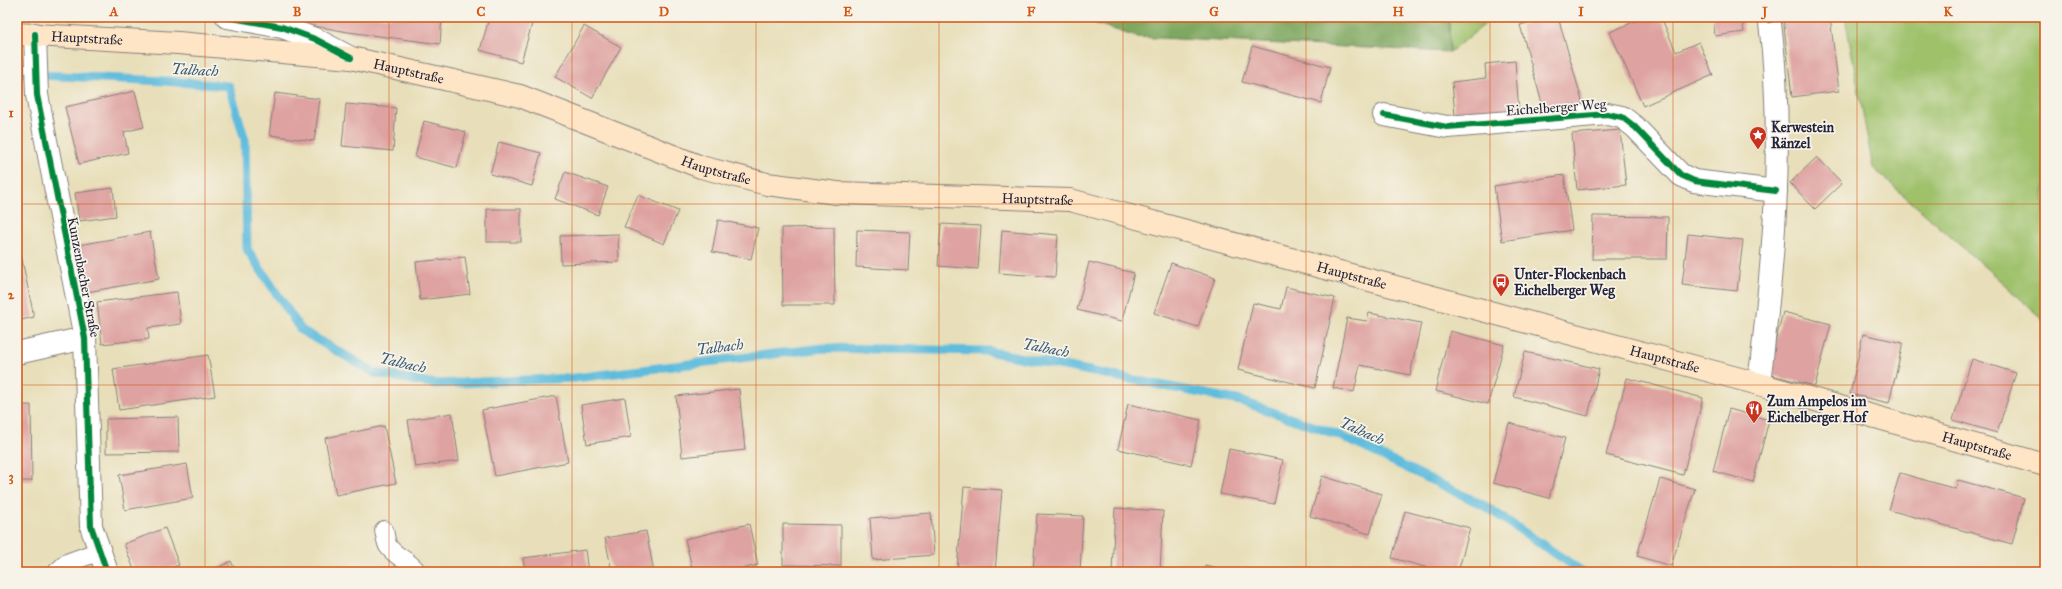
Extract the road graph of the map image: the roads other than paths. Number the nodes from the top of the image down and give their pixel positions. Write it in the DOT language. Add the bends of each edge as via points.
graph roads {
  1 [pos="227,17"];
  2 [pos="1770,23"];
  3 [pos="26,34"];
  4 [pos="351,58"];
  5 [pos="1384,115"];
  6 [pos="1776,191"];
  7 [pos="85,338"];
  8 [pos="17,353"];
  9 [pos="1759,384"];
  10 [pos="2045,465"];
  11 [pos="384,530"];
  12 [pos="100,551"];
  13 [pos="57,572"];
  14 [pos="107,572"];
  15 [pos="417,572"];
  1 -- 4 [label="street" via="282,27 315,39"];
  2 -- 6 [label="street" via="1775,64"];
  3 -- 4 [label="main road, Hauptstraße" via="178,43"];
  3 -- 7 [label="street, Kunzenbacher Straße" via="35,60 37,95"];
  4 -- 9 [label="main road, Hauptstraße" via="520,96 701,167 767,184 837,193 1070,200"];
  5 -- 6 [label="street, Eichelberger Weg" via="1447,127 1608,114 1622,117 1635,127 1680,175 1694,181"];
  6 -- 9 [label="street" via="1774,239"];
  7 -- 8 [label="street"];
  7 -- 12 [label="street, Kunzenbacher Straße" via="92,526"];
  9 -- 10 [label="main road, Hauptstraße"];
  11 -- 15 [label="lane" via="388,546"];
  12 -- 13 [label="lane" via="67,563"];
  12 -- 14 [label="street, Kunzenbacher Straße"];
}
